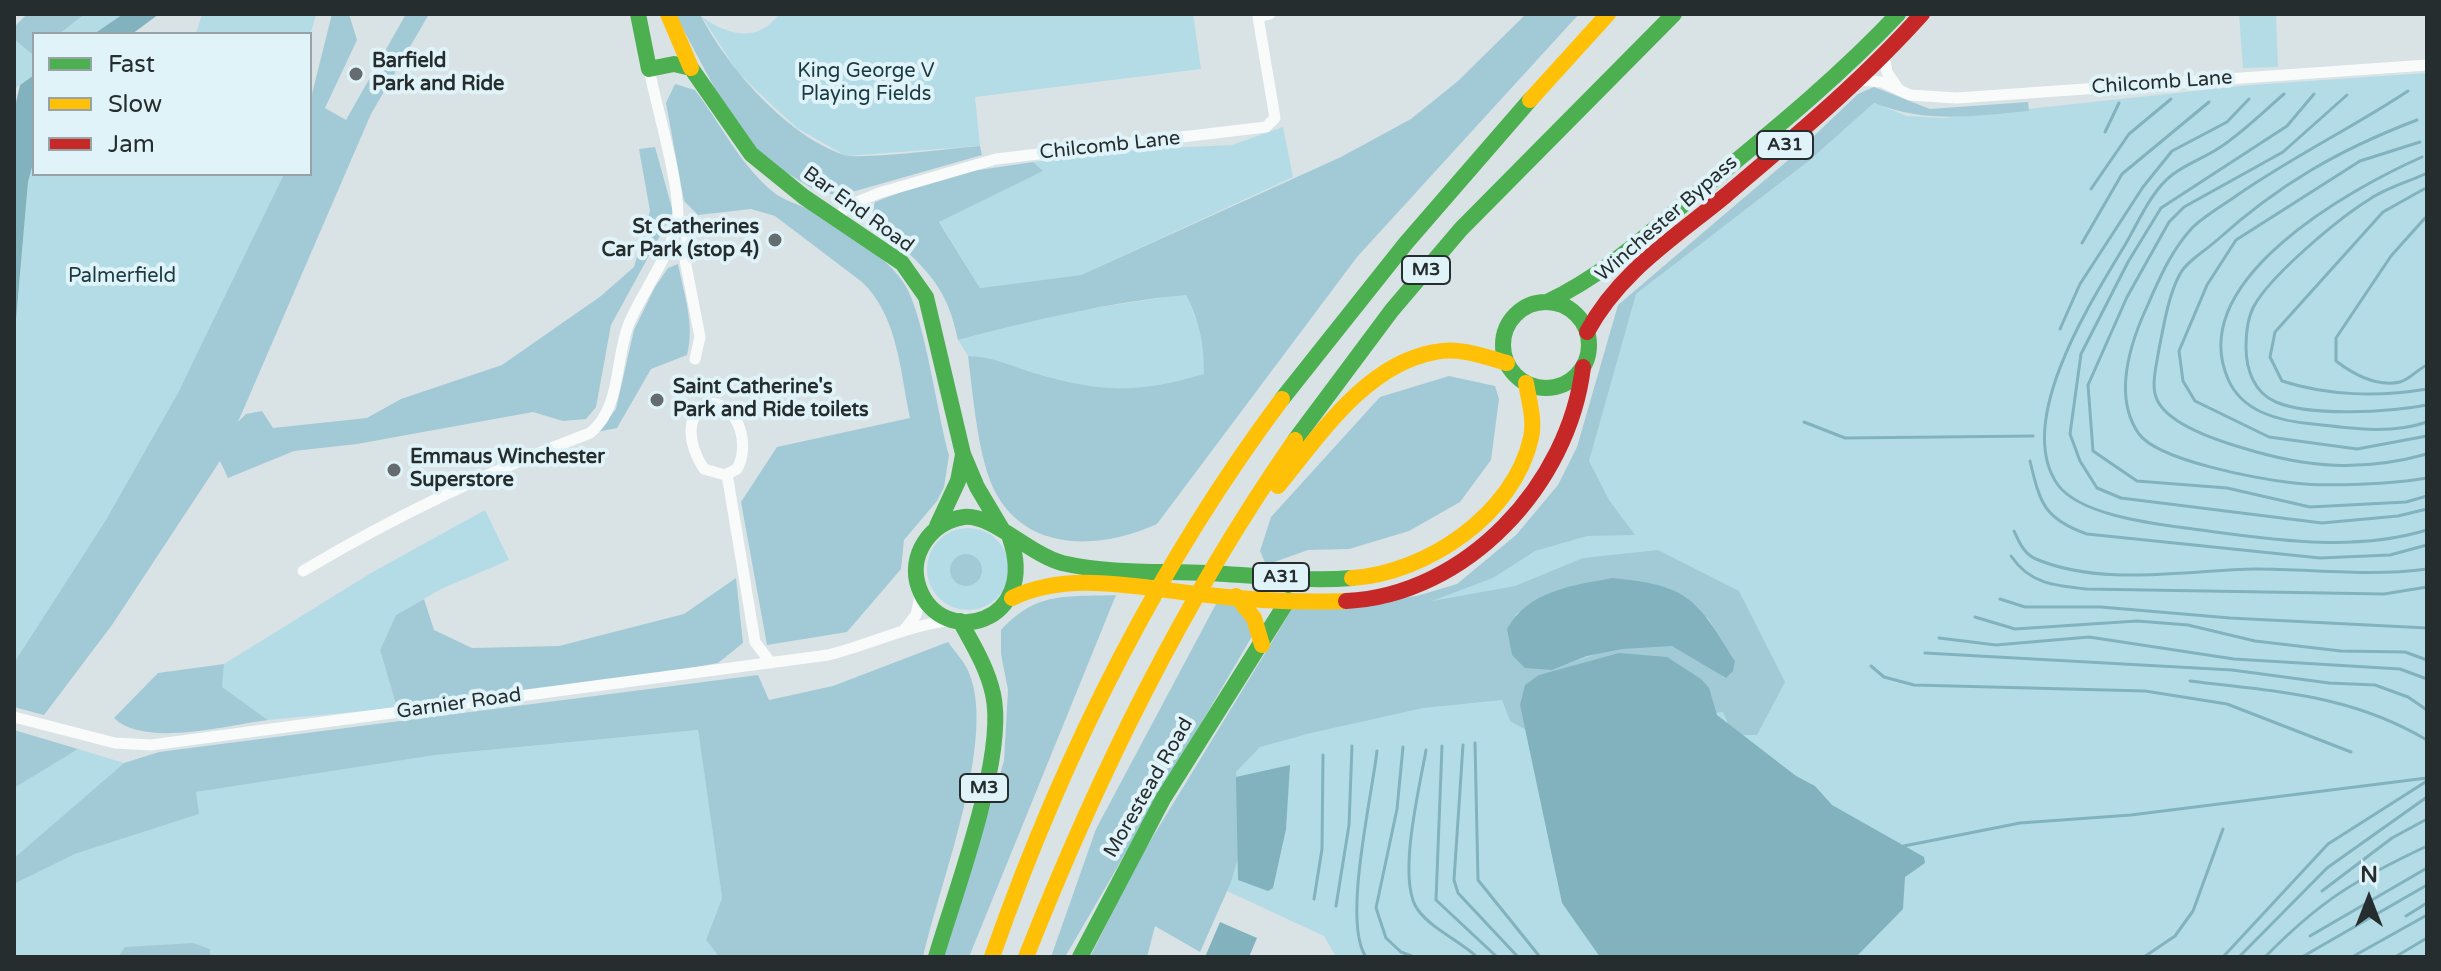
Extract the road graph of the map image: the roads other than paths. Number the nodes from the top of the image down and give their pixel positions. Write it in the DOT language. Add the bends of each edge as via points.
graph roads {
  1 [pos="638,14"];
  2 [pos="668,14"];
  3 [pos="1270,14"];
  4 [pos="1608,14"];
  5 [pos="1674,14"];
  6 [pos="1898,14"];
  7 [pos="1922,14"];
  8 [pos="1884,56"];
  9 [pos="2427,65"];
  10 [pos="691,68"];
  11 [pos="649,69"];
  12 [pos="1857,80"];
  13 [pos="1899,90"];
  14 [pos="839,217"];
  15 [pos="682,229"];
  16 [pos="1547,302"];
  17 [pos="1587,332"];
  18 [pos="695,359"];
  19 [pos="1507,363"];
  20 [pos="1583,367"];
  21 [pos="1526,383"];
  22 [pos="963,454"];
  23 [pos="727,474"];
  24 [pos="936,528"];
  25 [pos="1007,534"];
  26 [pos="1218,558"];
  27 [pos="303,571"];
  28 [pos="920,591"];
  29 [pos="1236,596"];
  30 [pos="1012,598"];
  31 [pos="1288,600"];
  32 [pos="958,621"];
  33 [pos="903,631"];
  34 [pos="1262,645"];
  35 [pos="771,663"];
  36 [pos="14,717"];
  37 [pos="936,957"];
  38 [pos="992,957"];
  39 [pos="1026,957"];
  40 [pos="1080,957"];
  1 -- 11 [label="main road"];
  2 -- 10 [label="main road, Bar End Road"];
  3 -- 14 [label="street, Chilcomb Lane" via="1258,17 1275,110 1266,127 996,159 879,193 847,206"];
  4 -- 38 [label="main road, M3" via="1340,322 1220,486 1148,604 1055,792"];
  5 -- 26 [label="main road, M3" via="1518,168 1406,293 1315,410"];
  6 -- 16 [label="main road, Winchester Bypass / A31" via="1863,54 1630,251"];
  7 -- 8 [label="main road, Winchester Bypass / A31"];
  8 -- 12 [label="main road, Winchester Bypass / A31"];
  8 -- 13 [label="street"];
  9 -- 13 [label="street, Chilcomb Lane" via="1957,98 1931,99"];
  10 -- 11 [label="main road" via="674,64"];
  10 -- 14 [label="main road, Bar End Road" via="752,156"];
  11 -- 15 [label="street"];
  12 -- 13 [label="street, Chilcomb Lane"];
  12 -- 17 [label="main road, Winchester Bypass / A31" via="1609,293"];
  14 -- 22 [label="main road, Bar End Road" via="902,263 926,297"];
  15 -- 18 [label="street" via="700,337"];
  15 -- 27 [label="street" via="630,321 610,410 601,424 462,484"];
  16 -- 17 [label="main road" via="1572,310"];
  16 -- 19 [label="main road" via="1533,304 1510,321 1503,349"];
  17 -- 20 [label="main road"];
  19 -- 21 [label="main road"];
  19 -- 26 [label="main road, M3" via="1488,354 1448,348 1402,362 1382,375 1347,406"];
  20 -- 21 [label="main road" via="1551,388"];
  20 -- 31 [label="main road, A31" via="1582,393 1559,449 1525,502 1476,551 1398,594"];
  21 -- 25 [label="main road, A31" via="1531,438 1508,487 1463,534 1416,563 1388,573 1327,580 1121,570 1066,564 1041,556"];
  22 -- 24 [label="main road, Bar End Road" via="958,481"];
  22 -- 25 [label="main road, Bar End Road"];
  23 -- 23 [label="street" via="704,469 692,442 692,418 711,403 730,410 740,434 741,462"];
  23 -- 35 [label="street" via="755,642"];
  24 -- 25 [label="main road" via="970,517 993,523"];
  24 -- 28 [label="main road" via="919,550"];
  25 -- 30 [label="main road" via="1020,562"];
  26 -- 39 [label="main road, M3" via="1097,780"];
  28 -- 32 [label="main road" via="935,610"];
  28 -- 33 [label="street" via="916,615"];
  29 -- 30 [label="main road, A31" via="1080,582 1034,587"];
  29 -- 31 [label="main road, A31"];
  29 -- 34 [label="main road" via="1258,620"];
  30 -- 32 [label="main road" via="989,617"];
  31 -- 34 [label="main road, Morestead Road"];
  32 -- 33 [label="street, Garnier Road"];
  32 -- 37 [label="main road, M3" via="987,672 996,727 991,768"];
  33 -- 35 [label="street, Garnier Road" via="852,649"];
  34 -- 40 [label="main road, Morestead Road" via="1163,799"];
  35 -- 36 [label="street, Garnier Road" via="151,745 115,743"];
}
